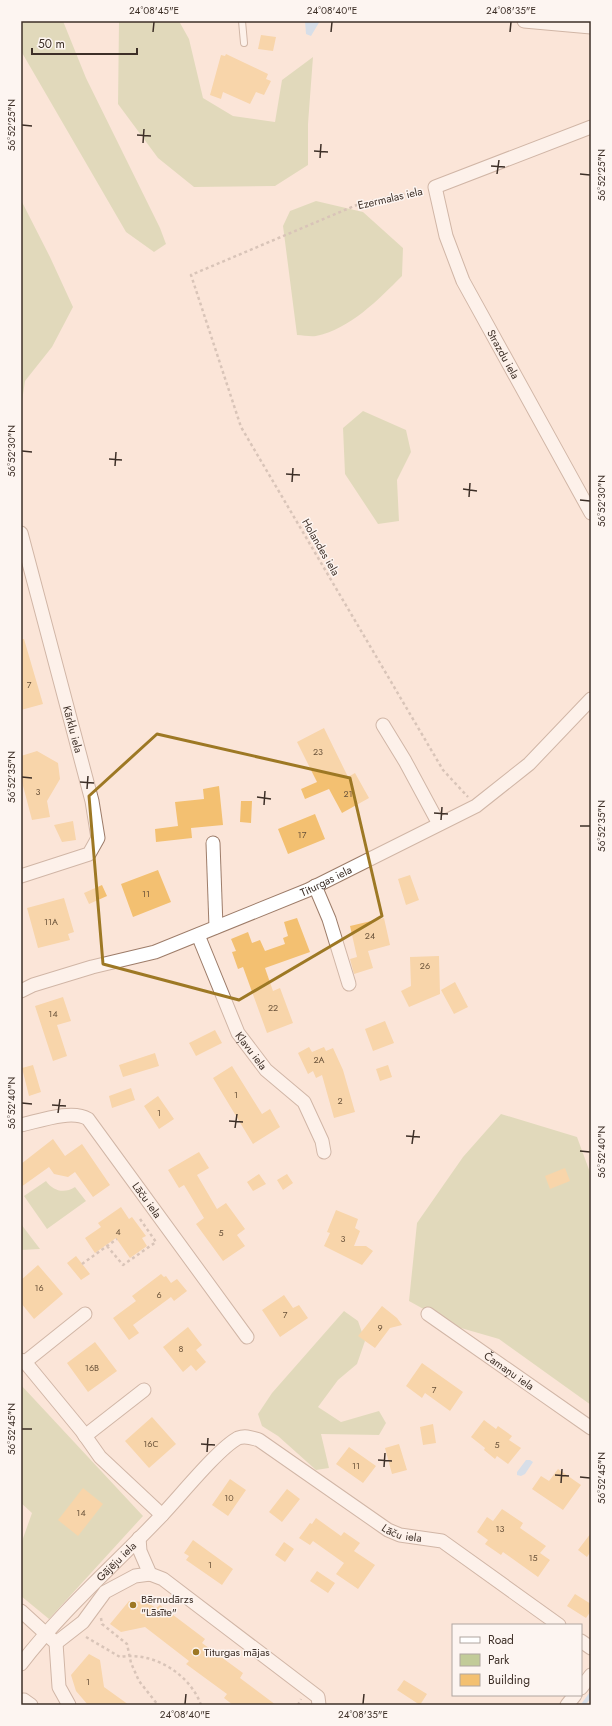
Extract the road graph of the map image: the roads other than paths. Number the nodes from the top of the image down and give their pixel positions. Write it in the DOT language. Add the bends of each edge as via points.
graph roads {
  1 [pos="242,21"];
  2 [pos="524,21"];
  3 [pos="591,26"];
  4 [pos="244,43"];
  5 [pos="591,127"];
  6 [pos="435,188"];
  7 [pos="591,513"];
  8 [pos="21,533"];
  9 [pos="591,699"];
  10 [pos="383,725"];
  11 [pos="439,824"];
  12 [pos="213,843"];
  13 [pos="21,876"];
  14 [pos="315,886"];
  15 [pos="216,927"];
  16 [pos="198,935"];
  17 [pos="349,984"];
  18 [pos="21,991"];
  19 [pos="21,1125"];
  20 [pos="324,1152"];
  21 [pos="85,1314"];
  22 [pos="428,1314"];
  23 [pos="247,1337"];
  24 [pos="23,1361"];
  25 [pos="144,1390"];
  26 [pos="591,1428"];
  27 [pos="85,1436"];
  28 [pos="247,1436"];
  29 [pos="162,1515"];
  30 [pos="139,1538"];
  31 [pos="150,1574"];
  32 [pos="21,1611"];
  33 [pos="558,1624"];
  34 [pos="44,1634"];
  35 [pos="582,1642"];
  36 [pos="56,1643"];
  37 [pos="591,1648"];
  38 [pos="21,1664"];
  39 [pos="591,1675"];
  40 [pos="582,1687"];
  41 [pos="574,1696"];
  42 [pos="21,1704"];
  43 [pos="31,1705"];
  44 [pos="69,1705"];
  45 [pos="319,1705"];
  46 [pos="567,1705"];
  1 -- 4 [label="lane"];
  2 -- 3 [label="street"];
  5 -- 6 [label="street, Ezermalas iela"];
  6 -- 7 [label="street, Strazdu iela" via="446,236 463,281"];
  8 -- 13 [label="street, Kārklu iela" via="92,801 98,838 89,854"];
  9 -- 11 [label="street, Titurgas iela" via="529,764 476,806"];
  10 -- 11 [label="street"];
  11 -- 14 [label="street, Titurgas iela"];
  12 -- 15 [label="street"];
  14 -- 15 [label="street, Titurgas iela"];
  14 -- 17 [label="street" via="329,919"];
  15 -- 16 [label="street, Titurgas iela"];
  16 -- 18 [label="street, Titurgas iela" via="155,952 92,967"];
  16 -- 20 [label="street, Kļavu iela" via="238,1033 266,1070 304,1102 322,1141"];
  19 -- 23 [label="street, Lāču iela" via="72,1114 81,1114 88,1119"];
  21 -- 24 [label="street"];
  22 -- 26 [label="street, Čamaņu iela"];
  24 -- 27 [label="street"];
  25 -- 27 [label="street"];
  27 -- 29 [label="street" via="100,1456"];
  28 -- 29 [label="street, Gājēju iela" via="231,1443"];
  28 -- 33 [label="street, Lāču iela" via="259,1440 388,1530 400,1535 442,1541"];
  29 -- 30 [label="street, Gājēju iela"];
  30 -- 31 [label="street" via="140,1551"];
  30 -- 34 [label="street, Gājēju iela"];
  31 -- 36 [label="street" via="135,1576 105,1592 83,1622"];
  31 -- 45 [label="street" via="163,1579 318,1697"];
  32 -- 34 [label="street"];
  34 -- 36 [label="street"];
  34 -- 38 [label="street, Gājēju iela"];
  35 -- 37 [label="street"];
  36 -- 44 [label="street" via="59,1687"];
  39 -- 40 [label="street"];
  41 -- 46 [label="street"];
  42 -- 43 [label="street" via="24,1700"];
}
